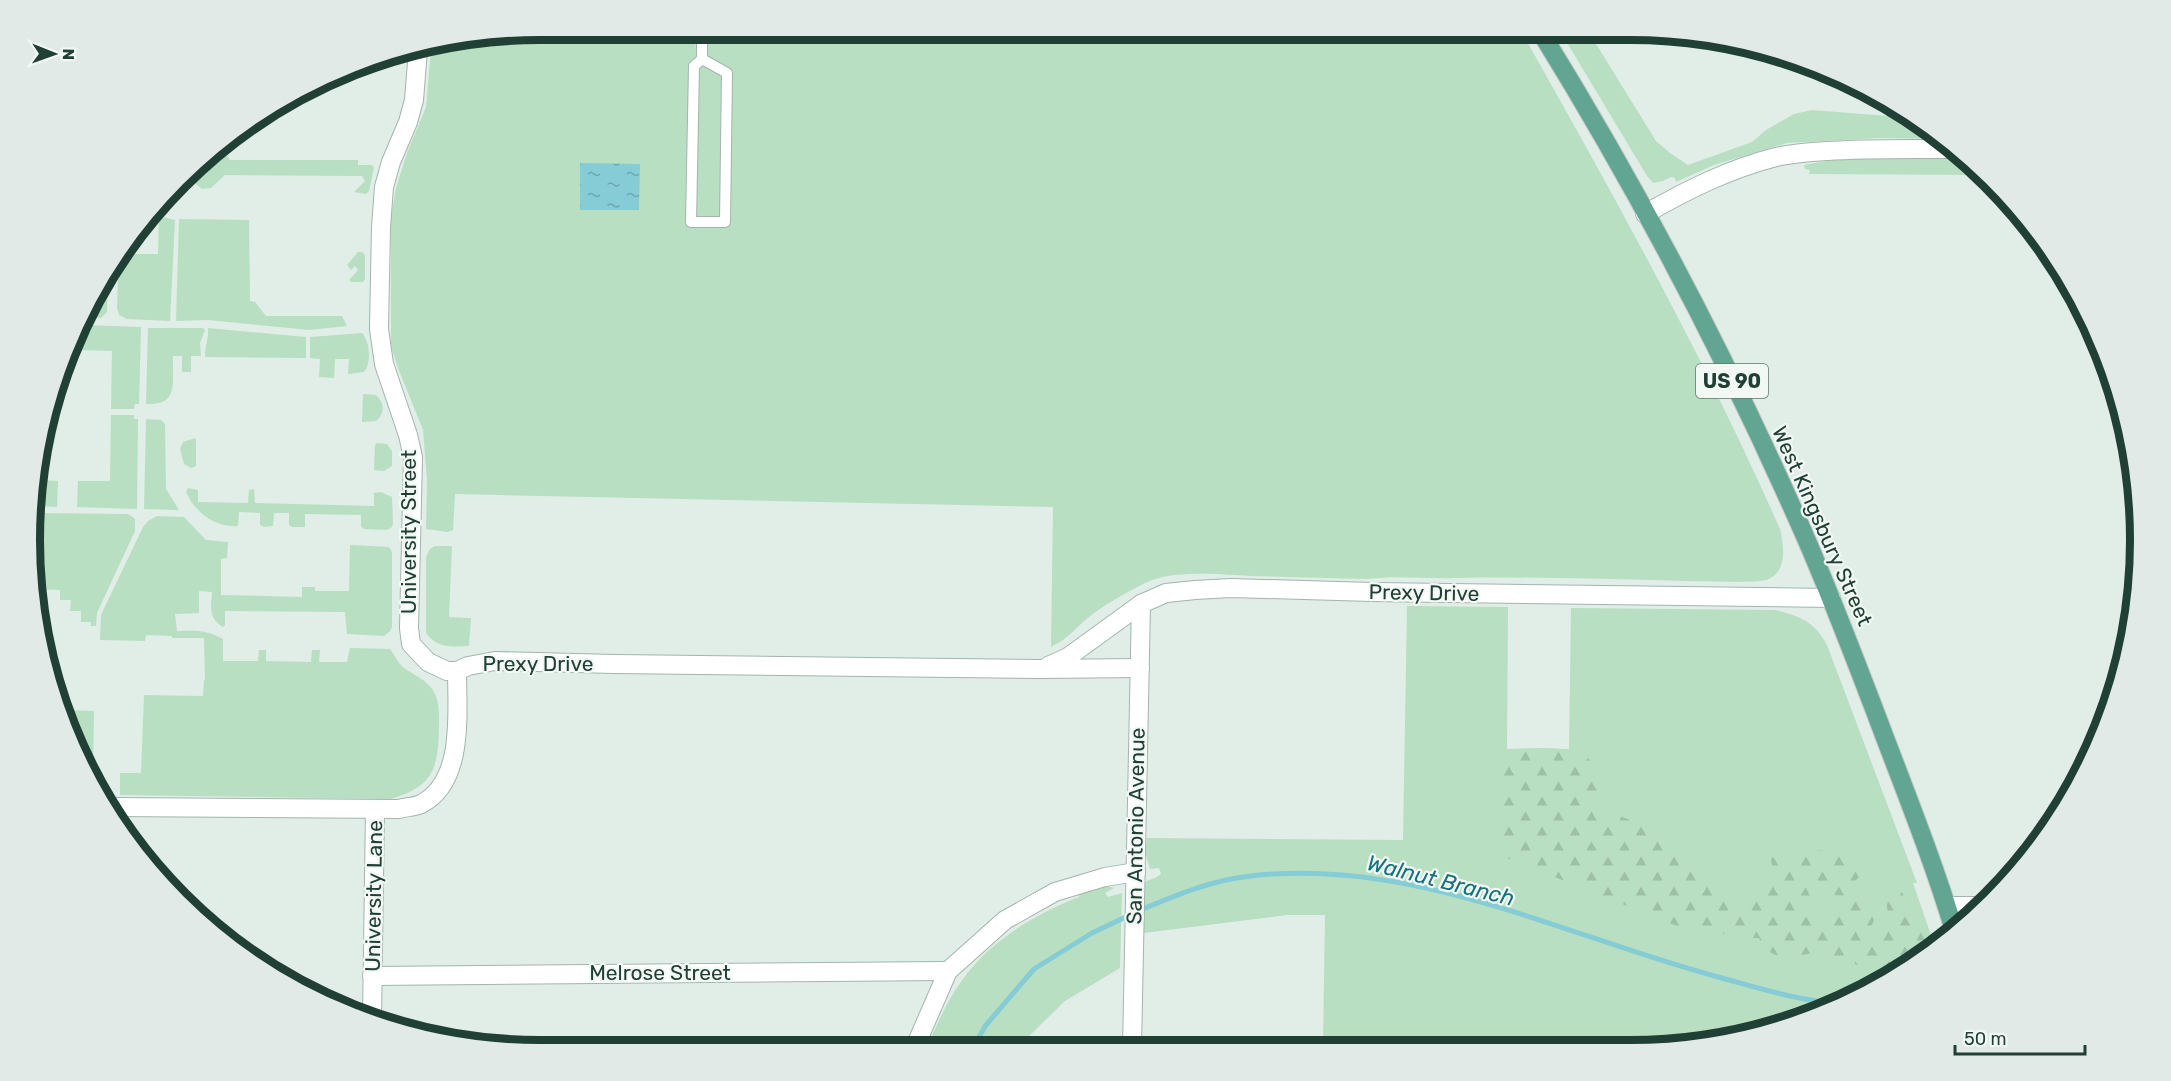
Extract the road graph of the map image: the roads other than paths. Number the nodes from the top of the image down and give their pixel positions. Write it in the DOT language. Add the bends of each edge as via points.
graph roads {
  1 [pos="702,40"];
  2 [pos="1545,40"];
  3 [pos="417,56"];
  4 [pos="702,59"];
  5 [pos="1941,149"];
  6 [pos="1645,214"];
  7 [pos="1831,598"];
  8 [pos="1141,604"];
  9 [pos="1140,668"];
  10 [pos="1039,669"];
  11 [pos="457,671"];
  12 [pos="118,807"];
  13 [pos="375,808"];
  14 [pos="1136,872"];
  15 [pos="1947,906"];
  16 [pos="1971,906"];
  17 [pos="1952,923"];
  18 [pos="948,971"];
  19 [pos="372,976"];
  20 [pos="372,1011"];
  21 [pos="918,1040"];
  22 [pos="1132,1040"];
  1 -- 4 [label="lane"];
  2 -- 6 [label="main road, West Kingsbury Street / US 90"];
  3 -- 11 [label="street, University Street" via="414,100 384,186 379,335 413,457 411,644 428,662"];
  4 -- 4 [label="lane" via="694,66 692,222 725,222 728,73"];
  5 -- 6 [label="street" via="1809,152 1778,157 1722,175"];
  6 -- 7 [label="main road, West Kingsbury Street / US 90" via="1727,369"];
  7 -- 8 [label="street, Prexy Drive" via="1231,588 1166,593"];
  7 -- 15 [label="main road, West Kingsbury Street / US 90"];
  8 -- 9 [label="street, San Antonio Avenue"];
  8 -- 10 [label="street, Prexy Drive" via="1068,657"];
  9 -- 10 [label="street, Prexy Drive"];
  9 -- 14 [label="street, San Antonio Avenue"];
  10 -- 11 [label="street, Prexy Drive" via="495,661"];
  11 -- 13 [label="street, Prexy Drive" via="456,748 437,792 421,804 399,809"];
  12 -- 13 [label="street, Prexy Drive"];
  13 -- 19 [label="street, University Lane"];
  14 -- 18 [label="street" via="1076,884 1040,898 1005,920"];
  14 -- 22 [label="street, San Antonio Avenue"];
  15 -- 16 [label="street"];
  15 -- 17 [label="main road, West Kingsbury Street / US 90"];
  18 -- 19 [label="street, Melrose Street"];
  18 -- 21 [label="street"];
  19 -- 20 [label="street, University Lane"];
}
